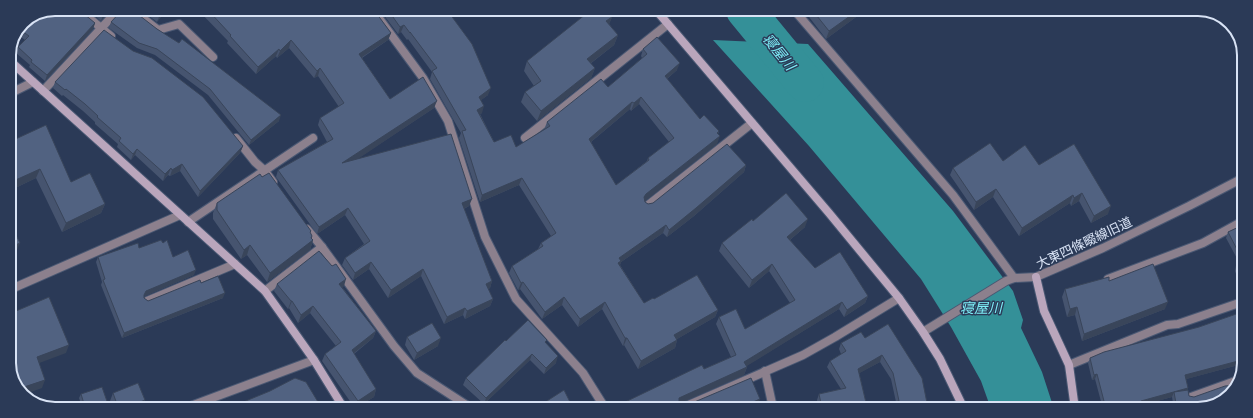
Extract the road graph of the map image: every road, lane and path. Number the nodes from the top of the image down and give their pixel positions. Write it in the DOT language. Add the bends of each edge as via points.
graph roads {
  1 [pos="86,16"];
  2 [pos="112,16"];
  3 [pos="140,16"];
  4 [pos="377,16"];
  5 [pos="661,16"];
  6 [pos="800,16"];
  7 [pos="668,24"];
  8 [pos="101,28"];
  9 [pos="116,40"];
  10 [pos="212,57"];
  11 [pos="16,66"];
  12 [pos="33,82"];
  13 [pos="16,90"];
  14 [pos="43,90"];
  15 [pos="752,123"];
  16 [pos="230,130"];
  17 [pos="313,138"];
  18 [pos="525,138"];
  19 [pos="264,170"];
  20 [pos="1237,181"];
  21 [pos="278,189"];
  22 [pos="647,206"];
  23 [pos="180,215"];
  24 [pos="301,221"];
  25 [pos="188,222"];
  26 [pos="1237,223"];
  27 [pos="322,247"];
  28 [pos="235,264"];
  29 [pos="1036,277"];
  30 [pos="1010,279"];
  31 [pos="1108,279"];
  32 [pos="16,287"];
  33 [pos="265,291"];
  34 [pos="899,298"];
  35 [pos="147,301"];
  36 [pos="1237,304"];
  37 [pos="923,332"];
  38 [pos="314,360"];
  39 [pos="1069,364"];
  40 [pos="765,371"];
  41 [pos="1232,382"];
  42 [pos="1191,397"];
  43 [pos="201,402"];
  44 [pos="340,402"];
  45 [pos="462,402"];
  46 [pos="601,402"];
  47 [pos="695,402"];
  48 [pos="773,402"];
  49 [pos="961,402"];
  50 [pos="1074,402"];
  1 -- 8 [label="street"];
  2 -- 8 [label="street"];
  3 -- 10 [label="street" via="158,30 179,24"];
  4 -- 46 [label="street" via="423,78 448,121 485,237 516,299 583,373"];
  5 -- 7 [label="street"];
  6 -- 30 [label="street" via="953,195"];
  7 -- 15 [label="street"];
  7 -- 18 [label="street"];
  8 -- 9 [label="street"];
  8 -- 14 [label="street"];
  11 -- 12 [label="street"];
  12 -- 13 [label="street"];
  12 -- 14 [label="street"];
  14 -- 23 [label="street"];
  15 -- 22 [label="street"];
  15 -- 34 [label="street"];
  16 -- 19 [label="street"];
  17 -- 19 [label="street"];
  19 -- 21 [label="street"];
  19 -- 25 [label="street"];
  20 -- 29 [label="street, 大東四條畷線旧道" via="1110,244"];
  23 -- 25 [label="street"];
  23 -- 32 [label="street"];
  24 -- 27 [label="street"];
  25 -- 28 [label="street"];
  26 -- 31 [label="street" via="1203,243"];
  27 -- 33 [label="street"];
  27 -- 45 [label="street" via="394,346 417,373"];
  28 -- 33 [label="street"];
  28 -- 35 [label="street"];
  29 -- 30 [label="street"];
  29 -- 39 [label="street, 大東四條畷線旧道" via="1044,311"];
  30 -- 37 [label="street"];
  33 -- 38 [label="street"];
  34 -- 37 [label="street"];
  34 -- 40 [label="street" via="803,355"];
  36 -- 39 [label="street" via="1178,324 1167,325"];
  37 -- 49 [label="street" via="940,359"];
  38 -- 43 [label="street"];
  38 -- 44 [label="street"];
  39 -- 50 [label="street, 大東四條畷線旧道"];
  40 -- 47 [label="street"];
  40 -- 48 [label="street"];
  41 -- 42 [label="street"];
}
